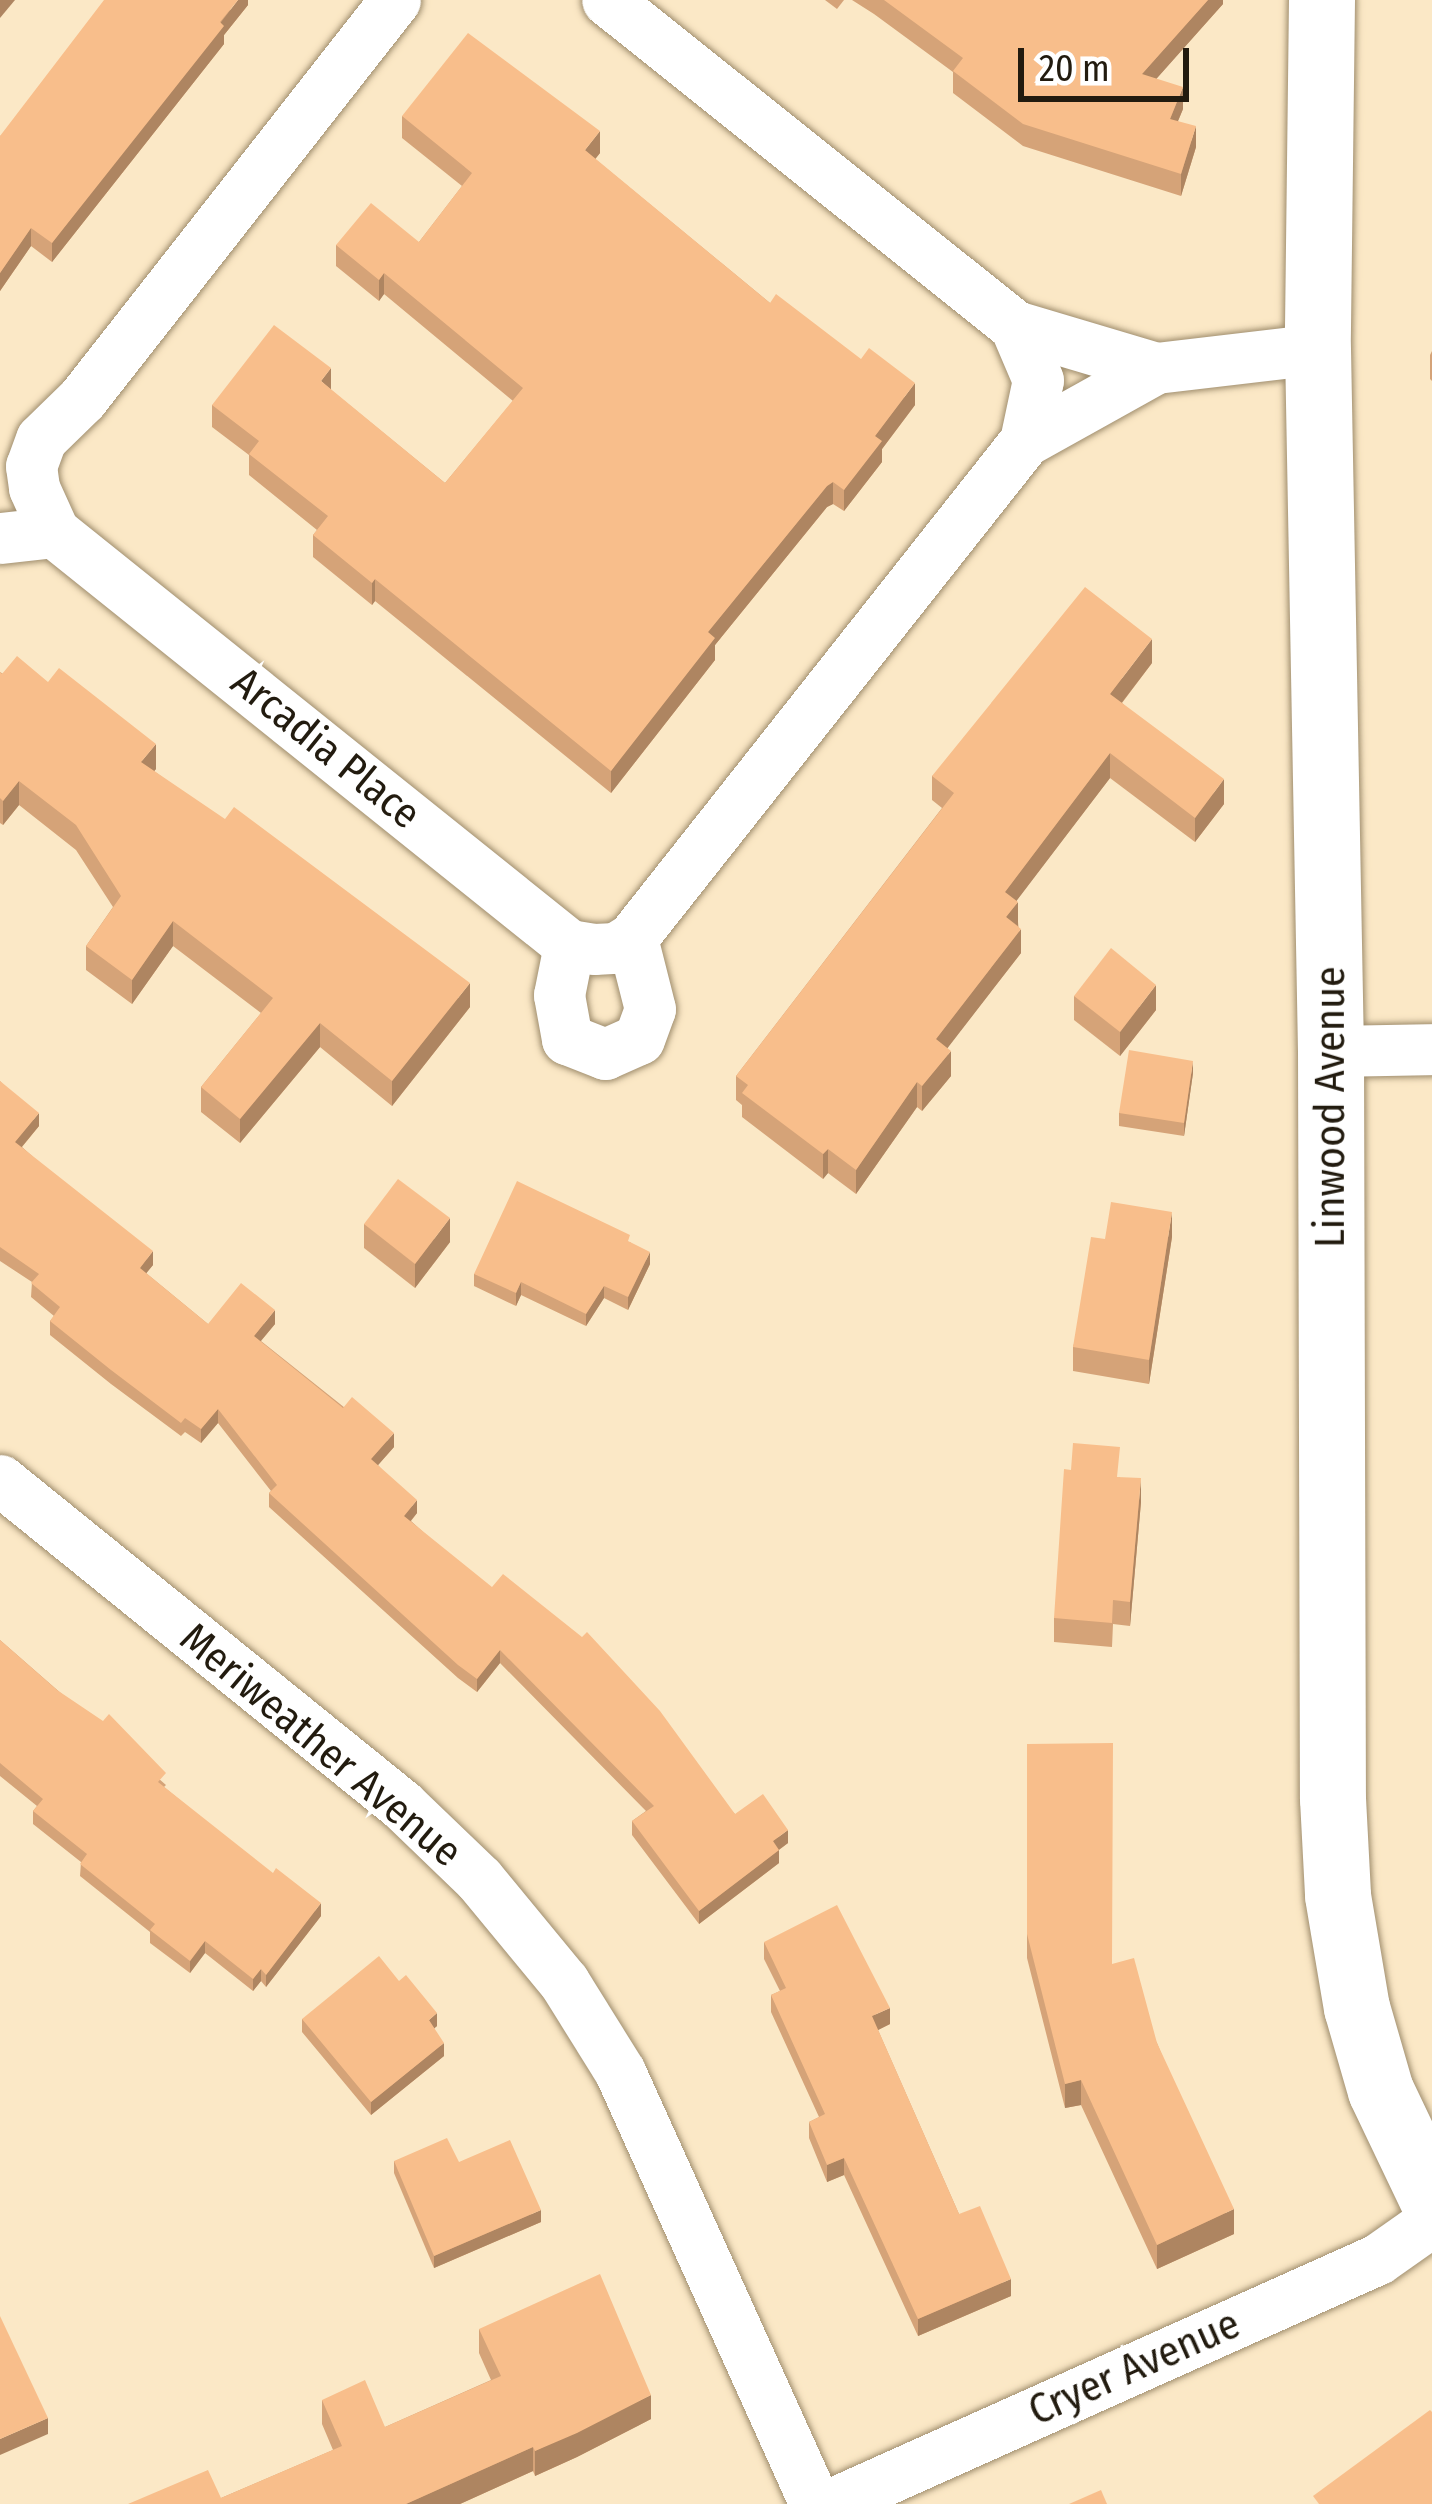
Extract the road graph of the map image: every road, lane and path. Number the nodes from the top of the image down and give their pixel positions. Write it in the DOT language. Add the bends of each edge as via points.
graph roads {
  1 [pos="395,0"];
  2 [pos="607,0"];
  3 [pos="1322,0"];
  4 [pos="1015,326"];
  5 [pos="1318,350"];
  6 [pos="1156,368"];
  7 [pos="1025,441"];
  8 [pos="20,446"];
  9 [pos="54,532"];
  10 [pos="0,538"];
  11 [pos="632,938"];
  12 [pos="568,944"];
  13 [pos="1432,1048"];
  14 [pos="1331,1051"];
  15 [pos="0,1480"];
  16 [pos="1432,2198"];
  17 [pos="1432,2221"];
  18 [pos="815,2504"];
  19 [pos="831,2504"];
  1 -- 8 [label="street" via="82,399"];
  2 -- 4 [label="street"];
  3 -- 5 [label="main road, Linwood Avenue"];
  4 -- 6 [label="street"];
  4 -- 7 [label="street" via="1038,380"];
  5 -- 6 [label="street"];
  5 -- 14 [label="main road, Linwood Avenue"];
  6 -- 7 [label="street"];
  7 -- 11 [label="street"];
  8 -- 9 [label="street"];
  9 -- 10 [label="street"];
  9 -- 12 [label="street, Arcadia Place"];
  11 -- 12 [label="street" via="616,948"];
  11 -- 12 [label="street" via="650,1009 639,1040 605,1054 567,1040 559,994"];
  13 -- 14 [label="street"];
  14 -- 16 [label="main road, Linwood Avenue" via="1338,1896 1381,2091"];
  15 -- 18 [label="street, Meriweather Avenue" via="402,1805 479,1879 563,1982 620,2072"];
  17 -- 19 [label="street, Cryer Avenue" via="1378,2260"];
}
